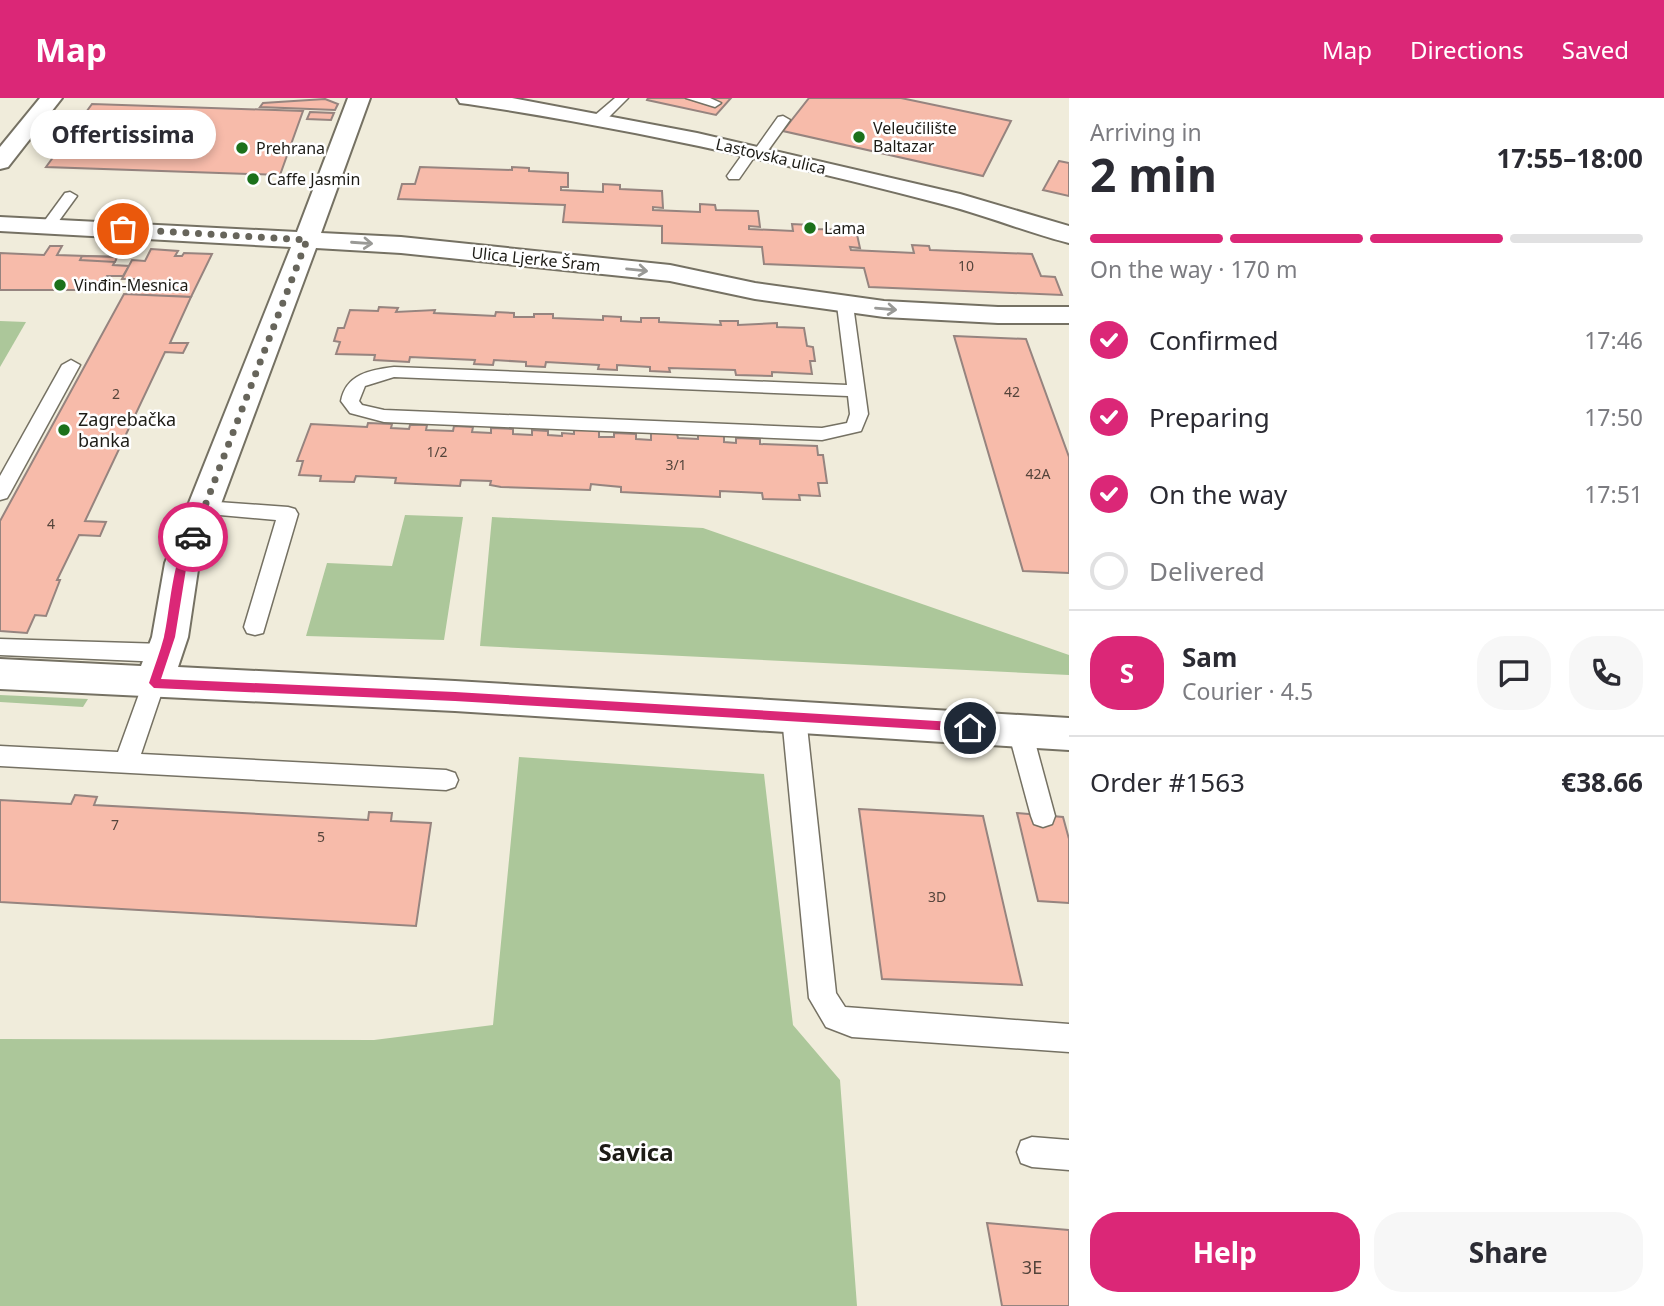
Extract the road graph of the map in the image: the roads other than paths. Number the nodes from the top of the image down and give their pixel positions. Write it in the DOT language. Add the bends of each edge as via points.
graph roads {
  1 [pos="51,98"];
  2 [pos="359,98"];
  3 [pos="468,98"];
  4 [pos="622,98"];
  5 [pos="692,98"];
  6 [pos="715,103"];
  7 [pos="599,119"];
  8 [pos="783,120"];
  9 [pos="756,152"];
  10 [pos="0,162"];
  11 [pos="734,176"];
  12 [pos="70,196"];
  13 [pos="0,225"];
  14 [pos="48,226"];
  15 [pos="1069,235"];
  16 [pos="307,240"];
  17 [pos="845,305"];
  18 [pos="1069,315"];
  19 [pos="71,365"];
  20 [pos="856,391"];
  21 [pos="0,494"];
  22 [pos="204,508"];
  23 [pos="255,627"];
  24 [pos="0,647"];
  25 [pos="159,668"];
  26 [pos="0,674"];
  27 [pos="794,717"];
  28 [pos="1020,731"];
  29 [pos="1069,734"];
  30 [pos="0,756"];
  31 [pos="126,763"];
  32 [pos="446,780"];
  33 [pos="1043,816"];
  34 [pos="1069,1038"];
  35 [pos="1031,1152"];
  36 [pos="1069,1154"];
  1 -- 10 [label="street"];
  2 -- 16 [label="street"];
  3 -- 7 [label="street, Lastovska ulica"];
  4 -- 7 [label="lane"];
  5 -- 6 [label="lane"];
  7 -- 9 [label="street, Lastovska ulica"];
  8 -- 9 [label="lane"];
  9 -- 11 [label="lane"];
  9 -- 15 [label="street, Lastovska ulica" via="978,205"];
  12 -- 14 [label="lane"];
  13 -- 14 [label="street, Ulica Ljerke Šram"];
  14 -- 16 [label="street, Ulica Ljerke Šram"];
  16 -- 17 [label="street, Ulica Ljerke Šram, one-way" via="456,250 670,273"];
  16 -- 22 [label="street"];
  17 -- 18 [label="street, Ulica Ljerke Šram, one-way" via="942,313"];
  17 -- 20 [label="lane"];
  19 -- 21 [label="lane"];
  20 -- 20 [label="lane" via="394,372 363,379 354,385 350,401 356,409 384,416 822,434 855,427 859,414"];
  22 -- 23 [label="lane" via="288,514"];
  22 -- 25 [label="street" via="182,563 170,637"];
  24 -- 25 [label="lane"];
  25 -- 26 [label="street"];
  25 -- 27 [label="street" via="469,697"];
  25 -- 31 [label="lane"];
  27 -- 28 [label="street"];
  27 -- 34 [label="lane" via="823,998 836,1017 852,1023"];
  28 -- 29 [label="street"];
  28 -- 33 [label="lane"];
  30 -- 31 [label="lane"];
  31 -- 32 [label="lane"];
  35 -- 36 [label="lane"];
}
